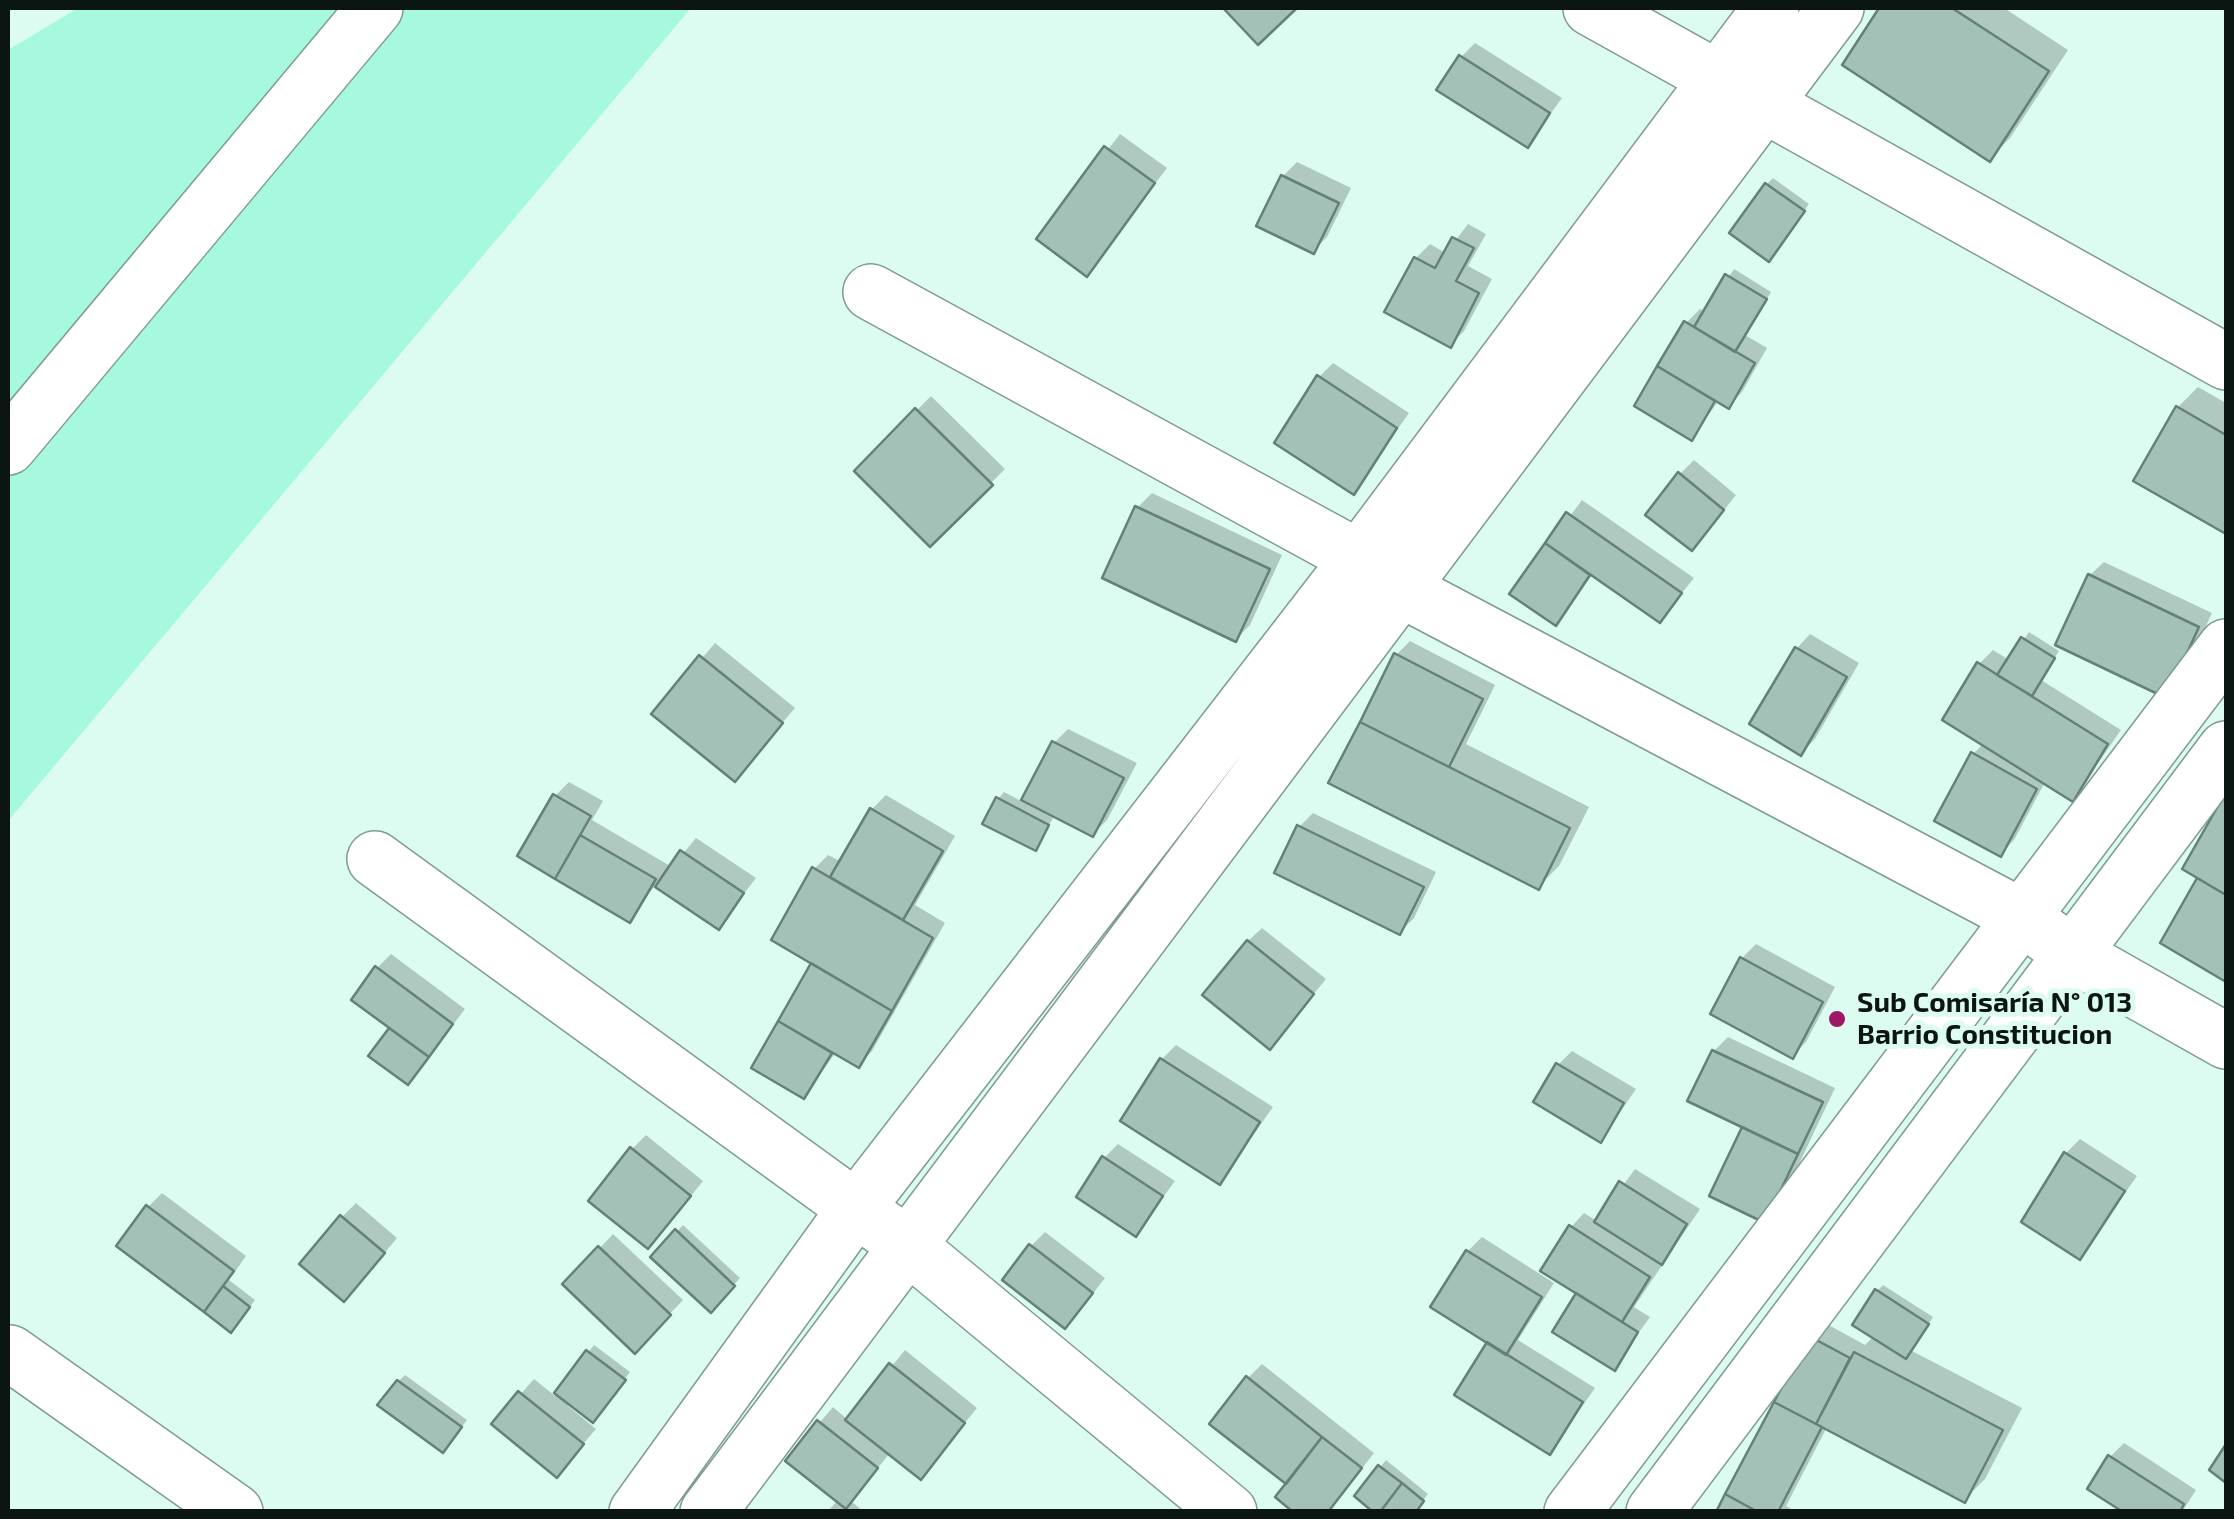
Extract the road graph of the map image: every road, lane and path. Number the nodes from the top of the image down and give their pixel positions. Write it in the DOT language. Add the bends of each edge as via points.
graph roads {
  1 [pos="374,8"];
  2 [pos="1591,8"];
  3 [pos="1771,8"];
  4 [pos="1836,8"];
  5 [pos="1742,92"];
  6 [pos="870,292"];
  7 [pos="2226,362"];
  8 [pos="8,447"];
  9 [pos="1380,574"];
  10 [pos="2226,647"];
  11 [pos="2226,749"];
  12 [pos="376,859"];
  13 [pos="2022,917"];
  14 [pos="2072,954"];
  15 [pos="2226,1041"];
  16 [pos="854,1211"];
  17 [pos="908,1246"];
  18 [pos="10,1353"];
  19 [pos="234,1512"];
  20 [pos="637,1512"];
  21 [pos="708,1512"];
  22 [pos="1229,1512"];
  23 [pos="1572,1512"];
  24 [pos="1654,1512"];
  1 -- 8 [label="street"];
  2 -- 5 [label="street"];
  3 -- 5 [label="street"];
  4 -- 5 [label="street"];
  5 -- 7 [label="street"];
  5 -- 9 [label="street"];
  6 -- 9 [label="street"];
  9 -- 13 [label="street"];
  9 -- 16 [label="street"];
  9 -- 17 [label="street"];
  10 -- 13 [label="street"];
  11 -- 14 [label="street"];
  12 -- 16 [label="street"];
  13 -- 14 [label="street"];
  13 -- 23 [label="street"];
  14 -- 15 [label="street"];
  14 -- 24 [label="street"];
  16 -- 17 [label="street"];
  16 -- 20 [label="street"];
  17 -- 21 [label="street"];
  17 -- 22 [label="street"];
  18 -- 19 [label="street"];
}
